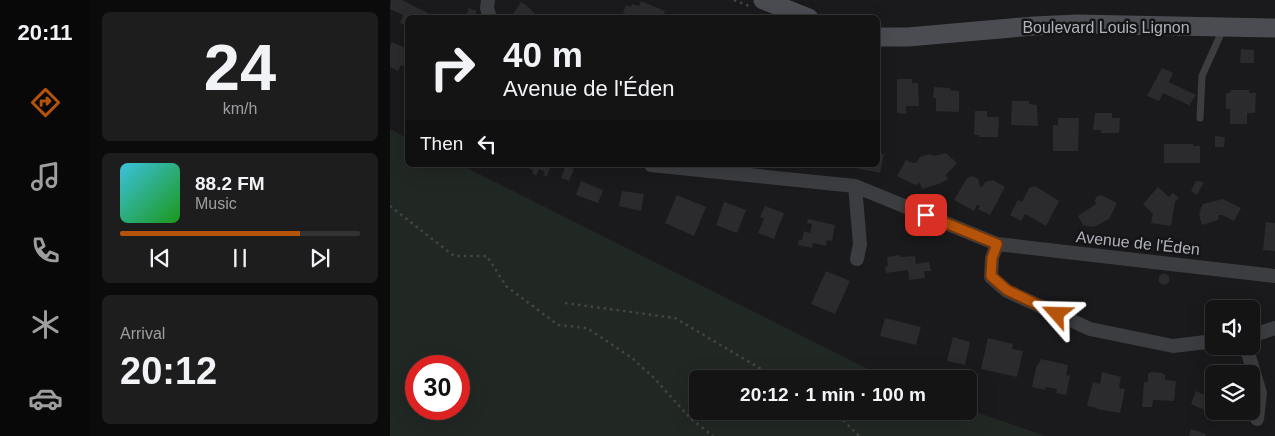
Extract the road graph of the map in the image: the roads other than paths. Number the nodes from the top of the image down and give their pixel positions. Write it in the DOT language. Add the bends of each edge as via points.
graph roads {
  1 [pos="488,0"];
  2 [pos="763,0"];
  3 [pos="489,15"];
  4 [pos="801,15"];
  5 [pos="1225,27"];
  6 [pos="1275,28"];
  7 [pos="880,37"];
  8 [pos="1200,118"];
  9 [pos="670,167"];
  10 [pos="855,186"];
  11 [pos="997,244"];
  12 [pos="857,259"];
  13 [pos="1275,276"];
  14 [pos="1275,328"];
  15 [pos="1260,333"];
  16 [pos="1205,343"];
  1 -- 3 [label="street"];
  2 -- 4 [label="main road"];
  5 -- 6 [label="main road, Boulevard Louis Lignon"];
  5 -- 7 [label="main road, Boulevard Louis Lignon" via="1077,24"];
  5 -- 8 [label="lane" via="1202,76"];
  9 -- 10 [label="street, Avenue de l'Éden"];
  10 -- 11 [label="street, Avenue de l'Éden"];
  10 -- 12 [label="street" via="860,244"];
  11 -- 13 [label="street, Avenue de l'Éden"];
  11 -- 16 [label="street" via="991,276 1007,290 1090,330 1173,346"];
  14 -- 15 [label="street"];
}
